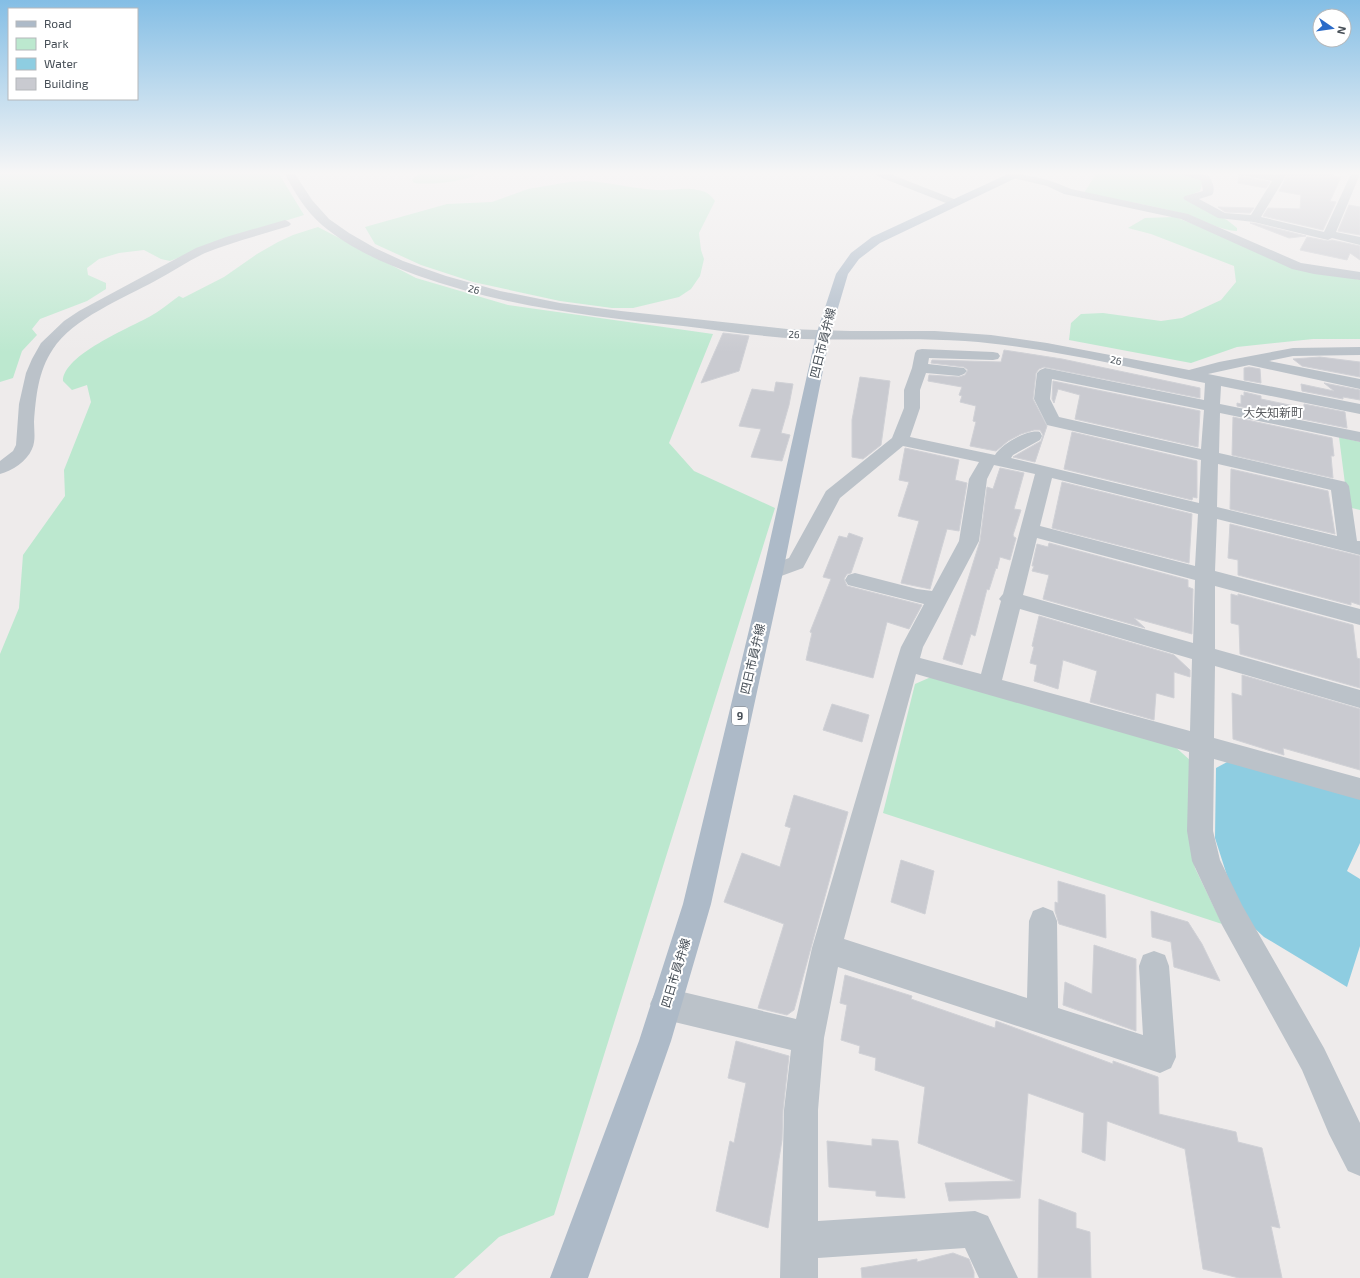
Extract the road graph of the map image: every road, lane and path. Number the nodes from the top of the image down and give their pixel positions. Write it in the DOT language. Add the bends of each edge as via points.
graph roads {
  1 [pos="252,234"];
  2 [pos="342,234"];
  3 [pos="890,234"];
  4 [pos="1221,234"];
  5 [pos="1322,234"];
  6 [pos="1328,235"];
  7 [pos="1360,240"];
  8 [pos="1297,241"];
  9 [pos="1281,244"];
  10 [pos="1258,249"];
  11 [pos="1360,276"];
  12 [pos="823,335"];
  13 [pos="1360,351"];
  14 [pos="992,356"];
  15 [pos="1246,362"];
  16 [pos="920,368"];
  17 [pos="959,371"];
  18 [pos="1190,375"];
  19 [pos="1213,380"];
  20 [pos="1360,384"];
  21 [pos="1212,406"];
  22 [pos="1360,409"];
  23 [pos="1034,436"];
  24 [pos="1360,437"];
  25 [pos="900,440"];
  26 [pos="1209,457"];
  27 [pos="995,460"];
  28 [pos="0,469"];
  29 [pos="1045,471"];
  30 [pos="1207,510"];
  31 [pos="1029,529"];
  32 [pos="1354,546"];
  33 [pos="773,572"];
  34 [pos="1205,576"];
  35 [pos="855,580"];
  36 [pos="938,599"];
  37 [pos="1010,599"];
  38 [pos="1360,617"];
  39 [pos="1204,654"];
  40 [pos="907,663"];
  41 [pos="988,686"];
  42 [pos="1360,699"];
  43 [pos="1203,744"];
  44 [pos="1360,789"];
  45 [pos="1043,921"];
  46 [pos="827,948"];
  47 [pos="1154,966"];
  48 [pos="666,1004"];
  49 [pos="1042,1018"];
  50 [pos="808,1038"];
  51 [pos="1360,1159"];
  52 [pos="800,1241"];
  53 [pos="569,1278"];
  54 [pos="799,1278"];
  55 [pos="999,1278"];
  1 -- 28 [label="street" via="200,251 84,314 46,344 39,357 27,396 26,442 22,451"];
  2 -- 12 [label="street, 26" via="366,249 400,264 504,297 613,315"];
  3 -- 12 [label="main road, 四日市員弁線 / 9" via="876,240 855,256 842,274"];
  4 -- 10 [label="street"];
  5 -- 6 [label="street"];
  6 -- 7 [label="street"];
  6 -- 8 [label="street"];
  9 -- 10 [label="street"];
  10 -- 11 [label="street" via="1306,269"];
  12 -- 18 [label="street, 26" via="934,335 999,339"];
  12 -- 33 [label="main road, 四日市員弁線 / 9"];
  13 -- 15 [label="street" via="1293,352"];
  14 -- 16 [label="street" via="922,353"];
  15 -- 18 [label="street" via="1219,366"];
  15 -- 20 [label="street"];
  16 -- 17 [label="street"];
  16 -- 25 [label="street" via="912,390 912,408"];
  18 -- 19 [label="street, 26"];
  19 -- 21 [label="street"];
  19 -- 22 [label="street, 26"];
  21 -- 24 [label="street"];
  21 -- 26 [label="street"];
  21 -- 26 [label="street" via="1045,373 1042,399 1053,421"];
  23 -- 27 [label="street"];
  25 -- 27 [label="street"];
  25 -- 33 [label="street" via="833,495 796,563"];
  26 -- 30 [label="street"];
  26 -- 32 [label="street" via="1340,486"];
  27 -- 29 [label="street"];
  27 -- 36 [label="street" via="978,479 969,541"];
  29 -- 30 [label="street"];
  29 -- 31 [label="street"];
  30 -- 32 [label="street"];
  30 -- 34 [label="street"];
  31 -- 34 [label="street"];
  31 -- 37 [label="street"];
  33 -- 48 [label="main road, 四日市員弁線 / 9" via="697,904"];
  34 -- 38 [label="street"];
  34 -- 39 [label="street"];
  35 -- 36 [label="street"];
  36 -- 40 [label="street" via="912,647"];
  37 -- 39 [label="street"];
  37 -- 41 [label="street"];
  39 -- 42 [label="street"];
  39 -- 43 [label="street"];
  40 -- 41 [label="street"];
  40 -- 46 [label="street"];
  41 -- 43 [label="street"];
  43 -- 44 [label="street"];
  43 -- 51 [label="street" via="1200,831 1206,860 1232,915 1313,1059"];
  45 -- 49 [label="street"];
  46 -- 49 [label="street"];
  46 -- 50 [label="street"];
  47 -- 49 [label="street" via="1160,1057"];
  48 -- 50 [label="street"];
  48 -- 53 [label="main road, 四日市員弁線 / 9"];
  50 -- 52 [label="street" via="801,1110"];
  52 -- 54 [label="street"];
  52 -- 55 [label="street" via="976,1229"];
}
